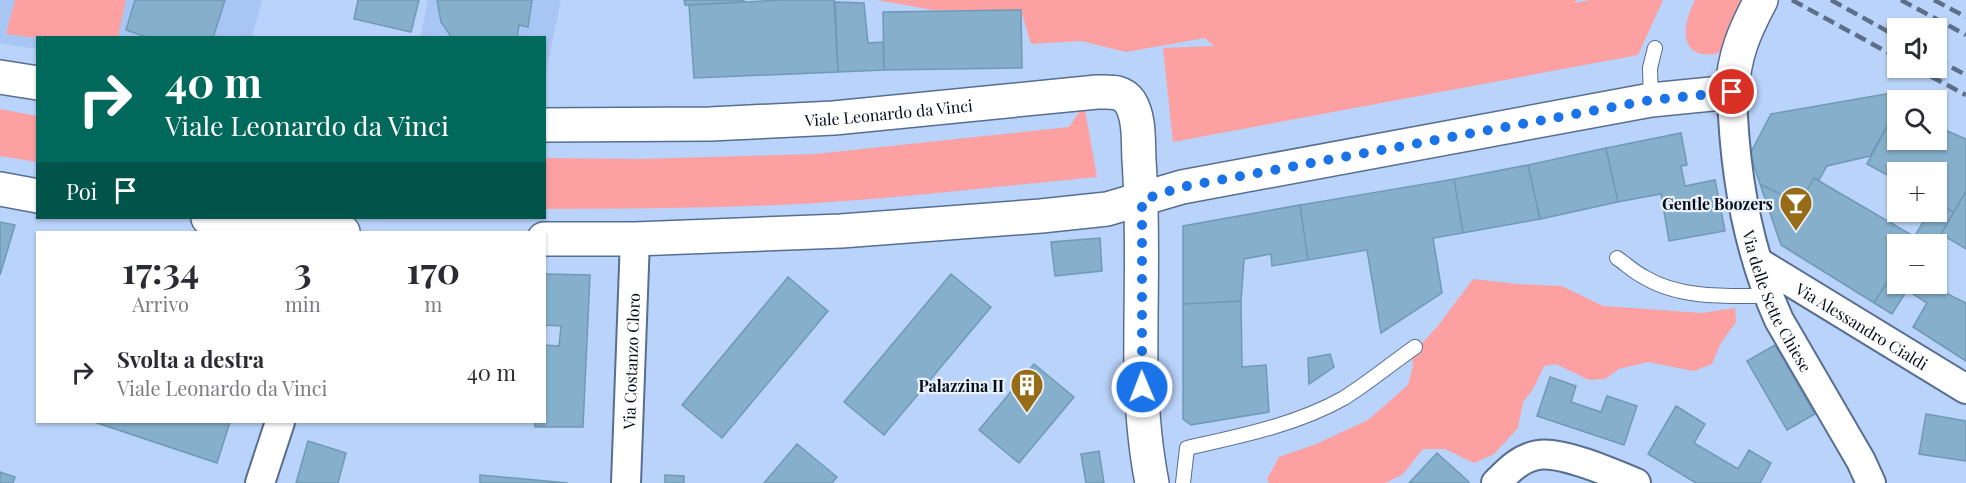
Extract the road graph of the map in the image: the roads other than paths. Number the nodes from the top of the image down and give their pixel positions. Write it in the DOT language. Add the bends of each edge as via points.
graph roads {
  1 [pos="1761,0"];
  2 [pos="1655,48"];
  3 [pos="0,77"];
  4 [pos="36,83"];
  5 [pos="1732,92"];
  6 [pos="1651,100"];
  7 [pos="546,125"];
  8 [pos="0,189"];
  9 [pos="36,196"];
  10 [pos="1142,200"];
  11 [pos="217,219"];
  12 [pos="329,231"];
  13 [pos="546,238"];
  14 [pos="635,239"];
  15 [pos="1617,258"];
  16 [pos="1758,262"];
  17 [pos="1768,296"];
  18 [pos="1415,347"];
  19 [pos="1966,390"];
  20 [pos="280,423"];
  21 [pos="260,483"];
  22 [pos="626,483"];
  23 [pos="1152,483"];
  24 [pos="1183,483"];
  25 [pos="1496,483"];
  26 [pos="1636,483"];
  27 [pos="1871,483"];
  1 -- 5 [label="street, Via delle Sette Chiese" via="1739,47"];
  2 -- 6 [label="lane" via="1650,68"];
  3 -- 4 [label="street"];
  5 -- 6 [label="street"];
  5 -- 16 [label="street, Via delle Sette Chiese" via="1735,153"];
  6 -- 10 [label="street" via="1182,187"];
  7 -- 10 [label="street, Viale Leonardo da Vinci" via="834,118 1114,92 1126,97 1136,119"];
  8 -- 9 [label="street"];
  10 -- 14 [label="street" via="1107,209 939,224"];
  10 -- 23 [label="street, Viale Leonardo da Vinci" via="1141,373"];
  11 -- 12 [label="street"];
  13 -- 14 [label="street"];
  14 -- 22 [label="street, Via Costanzo Cloro"];
  15 -- 17 [label="lane" via="1645,278 1676,290 1717,296"];
  16 -- 17 [label="street, Via delle Sette Chiese"];
  16 -- 19 [label="street, Via Alessandro Cialdi"];
  17 -- 27 [label="street, Via delle Sette Chiese"];
  18 -- 24 [label="lane" via="1344,398 1300,418 1187,448"];
  20 -- 21 [label="street"];
  25 -- 26 [label="street" via="1513,466 1539,455 1600,468"];
}
